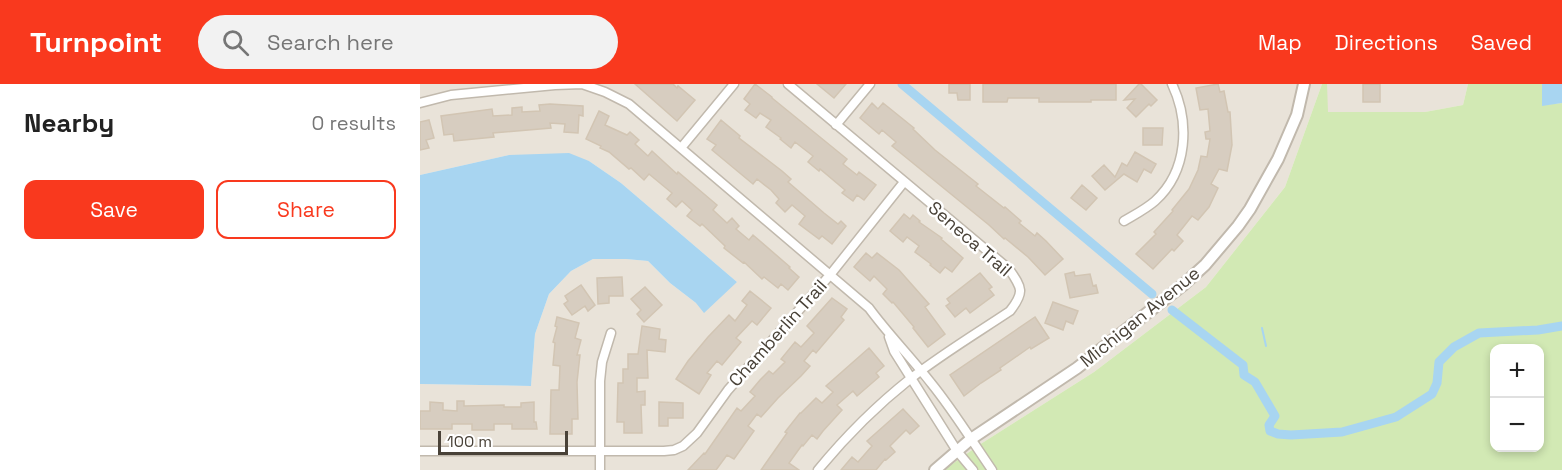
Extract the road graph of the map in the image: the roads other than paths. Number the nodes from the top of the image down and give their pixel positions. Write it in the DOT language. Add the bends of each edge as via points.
graph roads {
  1 [pos="734,84"];
  2 [pos="788,84"];
  3 [pos="870,84"];
  4 [pos="1172,84"];
  5 [pos="1304,84"];
  6 [pos="420,103"];
  7 [pos="836,125"];
  8 [pos="681,148"];
  9 [pos="904,182"];
  10 [pos="1124,221"];
  11 [pos="830,275"];
  12 [pos="611,333"];
  13 [pos="888,334"];
  14 [pos="921,371"];
  15 [pos="912,378"];
  16 [pos="971,439"];
  17 [pos="420,451"];
  18 [pos="600,451"];
  19 [pos="957,451"];
  20 [pos="600,470"];
  21 [pos="818,470"];
  22 [pos="935,470"];
  23 [pos="973,470"];
  24 [pos="992,470"];
  1 -- 8 [label="street"];
  2 -- 7 [label="street, Seneca Trail"];
  3 -- 7 [label="street"];
  4 -- 10 [label="street" via="1184,130 1184,148 1177,168 1155,201"];
  5 -- 16 [label="street, Michigan Avenue" via="1297,115 1272,169 1238,226 1205,265 1077,368"];
  6 -- 8 [label="street, Chamberlin Trail" via="452,95 582,84 629,104"];
  7 -- 9 [label="street, Seneca Trail"];
  8 -- 11 [label="street, Chamberlin Trail"];
  9 -- 11 [label="street"];
  9 -- 14 [label="street, Seneca Trail" via="1009,269 1021,291 1010,310"];
  11 -- 13 [label="street" via="869,309"];
  11 -- 18 [label="street, Chamberlin Trail" via="683,446 664,451"];
  12 -- 18 [label="street" via="600,381"];
  13 -- 14 [label="street"];
  13 -- 15 [label="street"];
  14 -- 15 [label="street, Seneca Trail"];
  14 -- 16 [label="street"];
  15 -- 19 [label="street"];
  15 -- 21 [label="street, Seneca Trail" via="866,416"];
  16 -- 19 [label="street, Michigan Avenue"];
  16 -- 24 [label="street"];
  17 -- 18 [label="street, Chamberlin Trail"];
  18 -- 20 [label="street"];
  19 -- 22 [label="street, Michigan Avenue"];
  19 -- 23 [label="street"];
}
